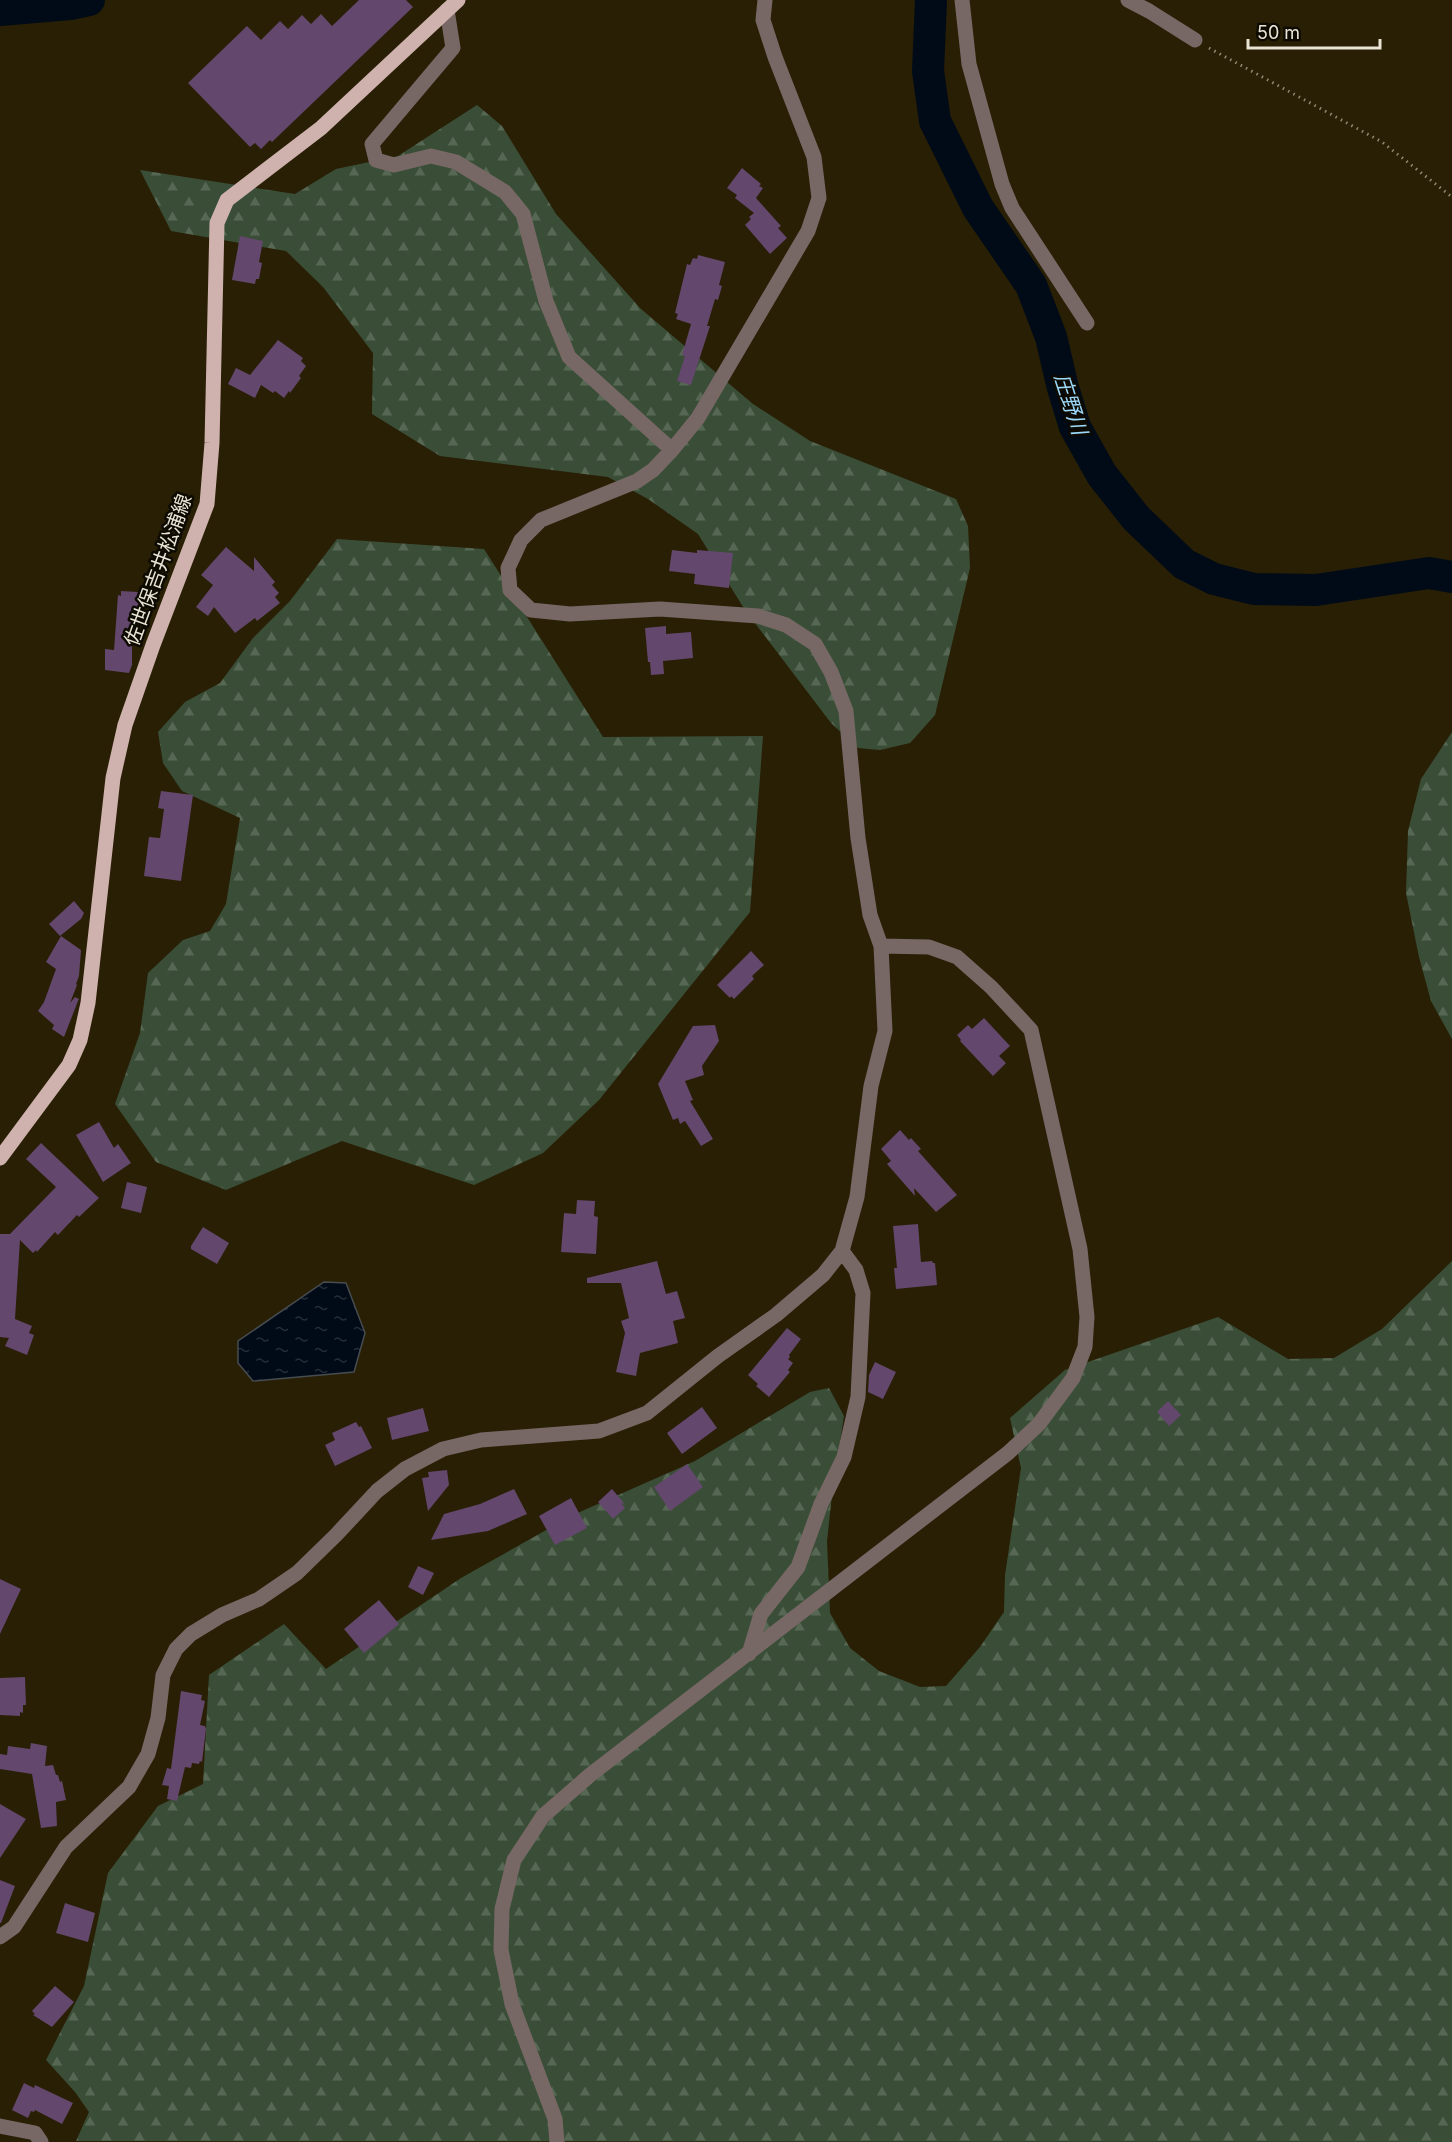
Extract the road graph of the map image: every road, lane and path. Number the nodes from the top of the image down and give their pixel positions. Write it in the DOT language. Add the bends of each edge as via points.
graph roads {
  1 [pos="765,0"];
  2 [pos="962,0"];
  3 [pos="1128,0"];
  4 [pos="452,5"];
  5 [pos="1195,40"];
  6 [pos="1452,197"];
  7 [pos="1087,323"];
  8 [pos="672,450"];
  9 [pos="881,946"];
  10 [pos="0,1158"];
  11 [pos="842,1251"];
  12 [pos="749,1654"];
  13 [pos="0,1937"];
  14 [pos="0,2126"];
  15 [pos="41,2142"];
  16 [pos="557,2142"];
  1 -- 8 [label="street" via="763,20 814,157 819,198 808,231 767,302 698,418"];
  2 -- 7 [label="street" via="969,64 1002,184 1012,208"];
  3 -- 5 [label="street"];
  4 -- 8 [label="street" via="453,48 372,144 376,160 394,165 431,156 456,162 505,192 523,214 546,301 569,357"];
  4 -- 10 [label="main road, 佐世保吉井松浦線" via="321,128 227,200 217,224 207,504 125,725 113,778 88,1003 80,1040 69,1065"];
  5 -- 6 [label="path" via="1382,142"];
  8 -- 9 [label="street" via="637,481 541,520 521,540 508,567 510,590 531,610 570,614 660,609 758,616 786,626 815,645 831,672 846,711 858,838 870,915"];
  9 -- 11 [label="street" via="885,1031 872,1086 857,1197"];
  9 -- 12 [label="street" via="929,947 957,957 1031,1030 1080,1249 1087,1317 1085,1347 1062,1395 1008,1454"];
  11 -- 12 [label="street" via="856,1270 863,1293 858,1397 844,1457 821,1504 798,1567 761,1614"];
  11 -- 13 [label="street" via="823,1275 776,1315 647,1413 599,1431 481,1440 443,1449 405,1469 377,1491 297,1573 259,1599 191,1634 176,1649 163,1675 158,1718 148,1754 129,1787 66,1847 14,1927"];
  12 -- 16 [label="street" via="590,1775 543,1816 514,1860 502,1909 501,1950 512,2004 555,2119"];
  14 -- 15 [label="street" via="35,2133"];
}
